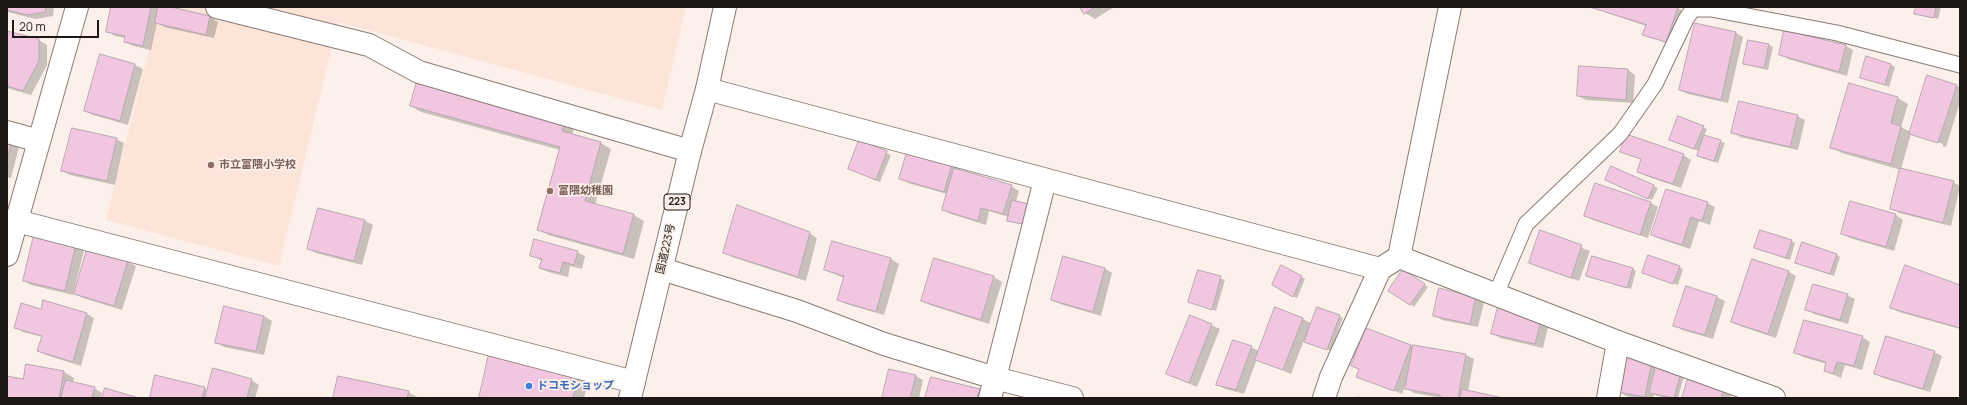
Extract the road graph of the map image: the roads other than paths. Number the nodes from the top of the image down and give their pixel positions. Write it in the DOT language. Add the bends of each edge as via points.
graph roads {
  1 [pos="77,7"];
  2 [pos="217,7"];
  3 [pos="725,7"];
  4 [pos="1450,7"];
  5 [pos="1960,65"];
  6 [pos="707,89"];
  7 [pos="7,132"];
  8 [pos="40,141"];
  9 [pos="690,151"];
  10 [pos="1045,180"];
  11 [pos="17,221"];
  12 [pos="7,255"];
  13 [pos="1400,257"];
  14 [pos="662,268"];
  15 [pos="1380,268"];
  16 [pos="1496,294"];
  17 [pos="1618,342"];
  18 [pos="992,388"];
  19 [pos="632,390"];
  20 [pos="1072,398"];
  21 [pos="1324,398"];
  22 [pos="1608,398"];
  23 [pos="1774,398"];
  1 -- 8 [label="main road"];
  2 -- 9 [label="main road" via="369,45 419,72"];
  3 -- 6 [label="main road, 国道223号 / 223"];
  4 -- 13 [label="main road"];
  5 -- 16 [label="lane" via="1836,33 1697,8 1686,19 1655,84 1620,134 1526,224"];
  6 -- 9 [label="main road, 国道223号 / 223"];
  6 -- 10 [label="main road"];
  7 -- 8 [label="main road"];
  8 -- 11 [label="main road"];
  9 -- 14 [label="main road, 国道223号 / 223"];
  10 -- 15 [label="main road"];
  10 -- 18 [label="main road"];
  11 -- 12 [label="main road"];
  11 -- 19 [label="main road"];
  13 -- 15 [label="main road"];
  13 -- 16 [label="main road"];
  14 -- 18 [label="main road" via="797,311"];
  14 -- 19 [label="main road, 国道223号 / 223"];
  15 -- 21 [label="main road" via="1331,376"];
  16 -- 17 [label="main road"];
  17 -- 22 [label="main road"];
  17 -- 23 [label="main road"];
  18 -- 20 [label="main road"];
}
